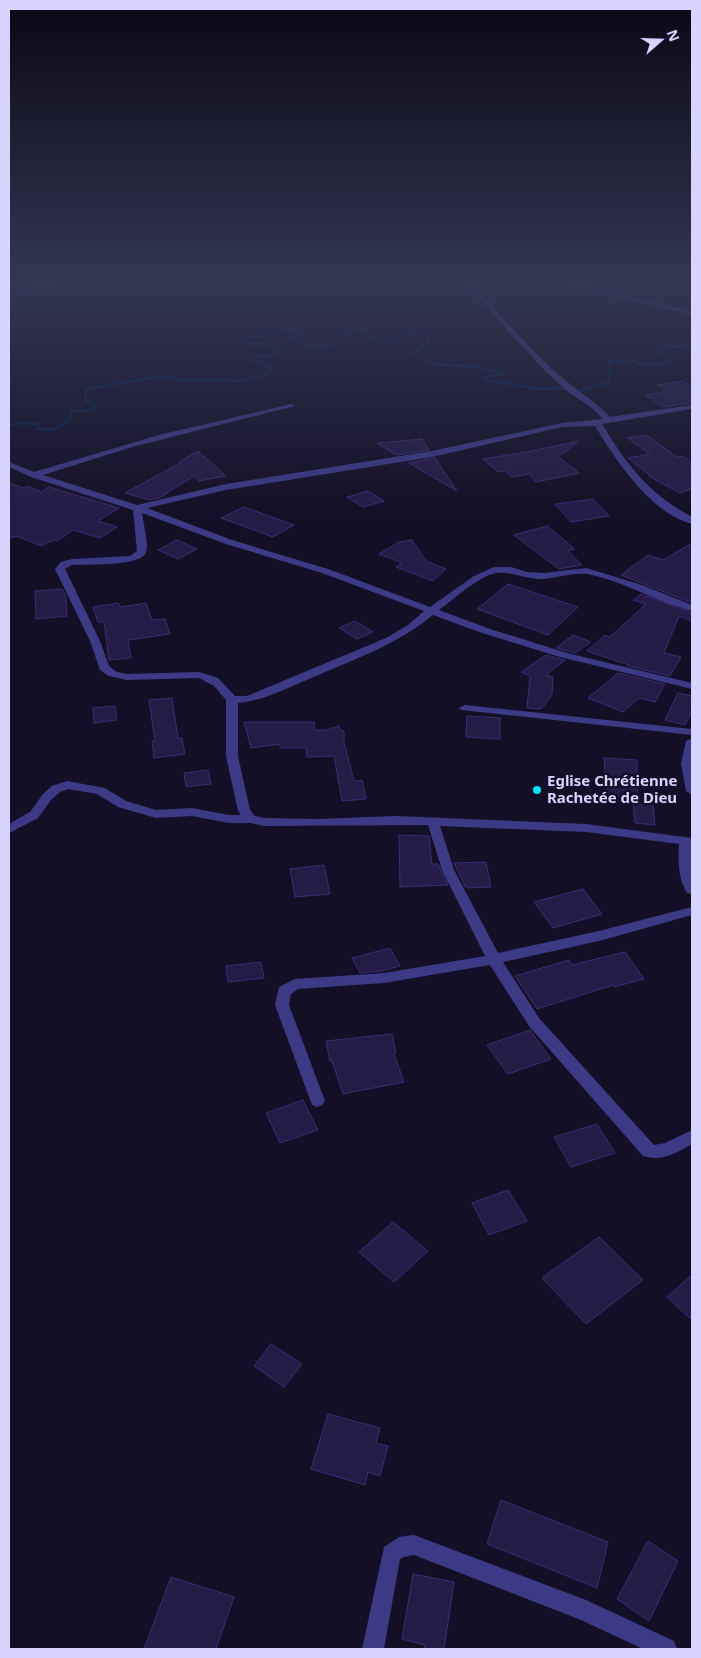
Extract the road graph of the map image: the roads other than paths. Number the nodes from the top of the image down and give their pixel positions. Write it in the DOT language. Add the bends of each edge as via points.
graph roads {
  1 [pos="539,359"];
  2 [pos="292,406"];
  3 [pos="692,407"];
  4 [pos="608,420"];
  5 [pos="596,423"];
  6 [pos="9,464"];
  7 [pos="34,475"];
  8 [pos="137,508"];
  9 [pos="692,522"];
  10 [pos="692,608"];
  11 [pos="432,610"];
  12 [pos="692,686"];
  13 [pos="232,700"];
  14 [pos="465,708"];
  15 [pos="692,732"];
  16 [pos="692,741"];
  17 [pos="692,791"];
  18 [pos="251,819"];
  19 [pos="432,822"];
  20 [pos="9,829"];
  21 [pos="689,842"];
  22 [pos="692,890"];
  23 [pos="692,911"];
  24 [pos="494,959"];
  25 [pos="317,1102"];
  26 [pos="692,1136"];
  27 [pos="373,1649"];
  28 [pos="666,1649"];
  1 -- 4 [label="street"];
  2 -- 7 [label="street" via="82,458"];
  3 -- 4 [label="street"];
  4 -- 5 [label="street"];
  5 -- 8 [label="street" via="562,425 432,454 226,487"];
  5 -- 9 [label="street" via="626,469 646,492"];
  6 -- 7 [label="street"];
  7 -- 8 [label="street"];
  8 -- 11 [label="street"];
  8 -- 13 [label="street" via="142,551 138,556 72,562 60,569 95,641 104,668 127,677 210,677"];
  10 -- 11 [label="street" via="586,571 544,576 494,570"];
  11 -- 12 [label="street" via="564,655"];
  11 -- 13 [label="street" via="390,640 266,694"];
  13 -- 18 [label="street" via="232,756 244,811"];
  14 -- 15 [label="street"];
  16 -- 17 [label="street" via="687,763"];
  18 -- 19 [label="street"];
  18 -- 20 [label="street" via="229,819 192,812 156,814 122,804 101,791 67,785 46,797 34,815"];
  19 -- 21 [label="street" via="586,828"];
  19 -- 24 [label="street" via="448,870"];
  21 -- 22 [label="street" via="684,860"];
  23 -- 24 [label="street" via="600,936"];
  24 -- 25 [label="street" via="384,978 295,984 284,991 282,1005"];
  24 -- 26 [label="street" via="534,1022 649,1151 656,1153"];
  27 -- 28 [label="street" via="391,1554 399,1547 414,1545 586,1612"];
}
